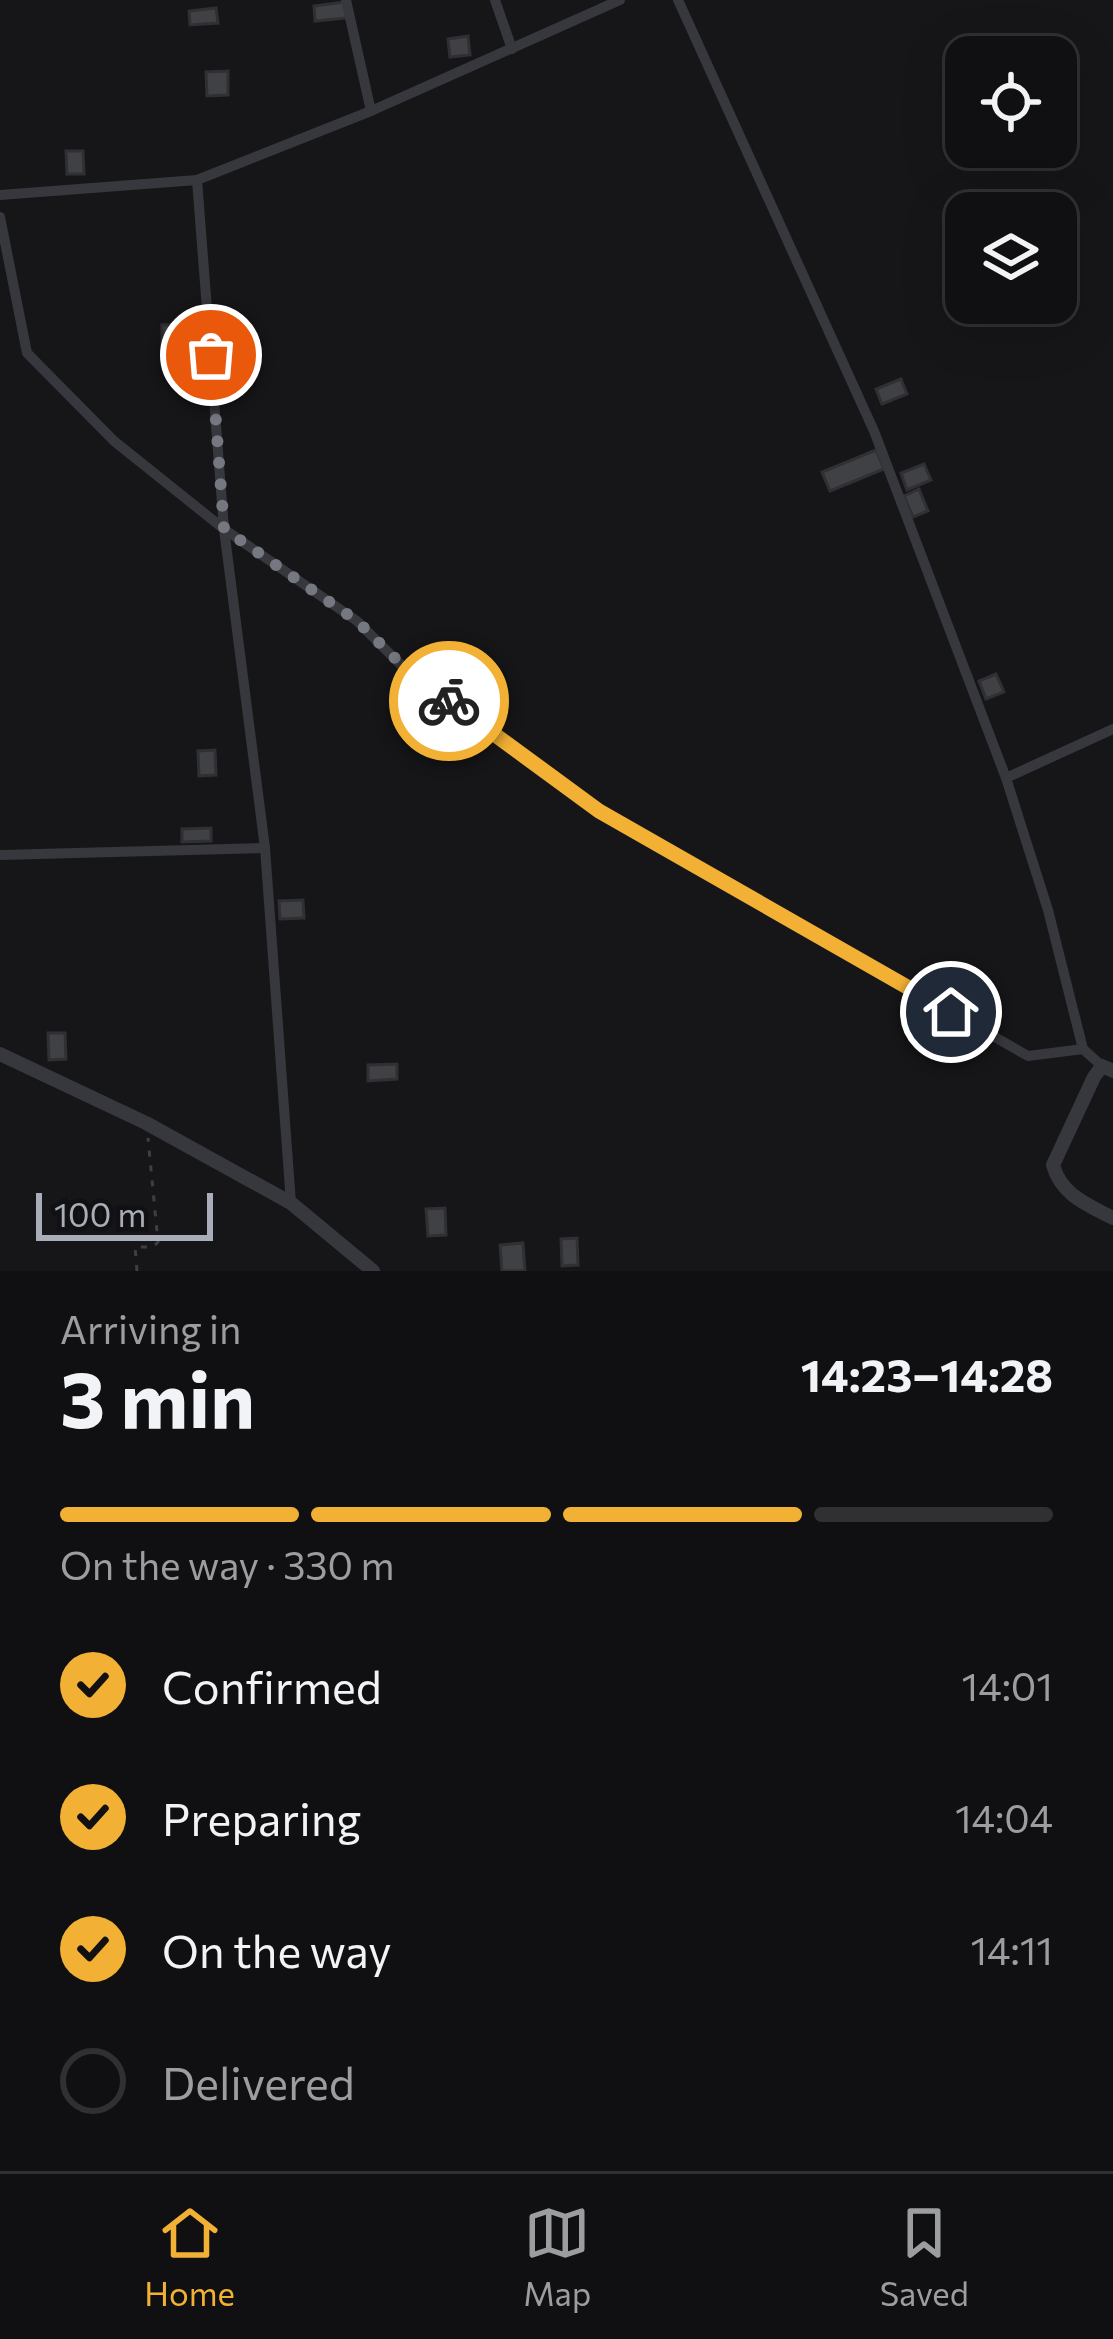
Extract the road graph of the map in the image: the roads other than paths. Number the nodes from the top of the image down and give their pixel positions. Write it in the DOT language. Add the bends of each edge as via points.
graph roads {
  1 [pos="346,0"];
  2 [pos="495,0"];
  3 [pos="620,0"];
  4 [pos="678,0"];
  5 [pos="512,49"];
  6 [pos="371,111"];
  7 [pos="197,180"];
  8 [pos="0,195"];
  9 [pos="0,217"];
  10 [pos="224,529"];
  11 [pos="1113,729"];
  12 [pos="1006,778"];
  13 [pos="265,848"];
  14 [pos="0,855"];
  15 [pos="1084,1048"];
  16 [pos="0,1054"];
  17 [pos="1103,1071"];
  18 [pos="291,1203"];
  19 [pos="1113,1218"];
  20 [pos="373,1271"];
  1 -- 6 [label="street"];
  2 -- 5 [label="street"];
  3 -- 5 [label="street"];
  4 -- 12 [label="street" via="843,356"];
  5 -- 6 [label="street"];
  6 -- 7 [label="street"];
  7 -- 8 [label="street"];
  7 -- 10 [label="street"];
  9 -- 10 [label="street" via="27,353 114,441"];
  10 -- 13 [label="street"];
  10 -- 15 [label="street" via="357,621 401,664 599,811 1028,1056"];
  11 -- 12 [label="street"];
  12 -- 15 [label="street"];
  13 -- 14 [label="street"];
  13 -- 18 [label="street"];
  15 -- 17 [label="street"];
  16 -- 18 [label="street"];
  17 -- 19 [label="street" via="1053,1165 1076,1198"];
  18 -- 20 [label="street"];
}
